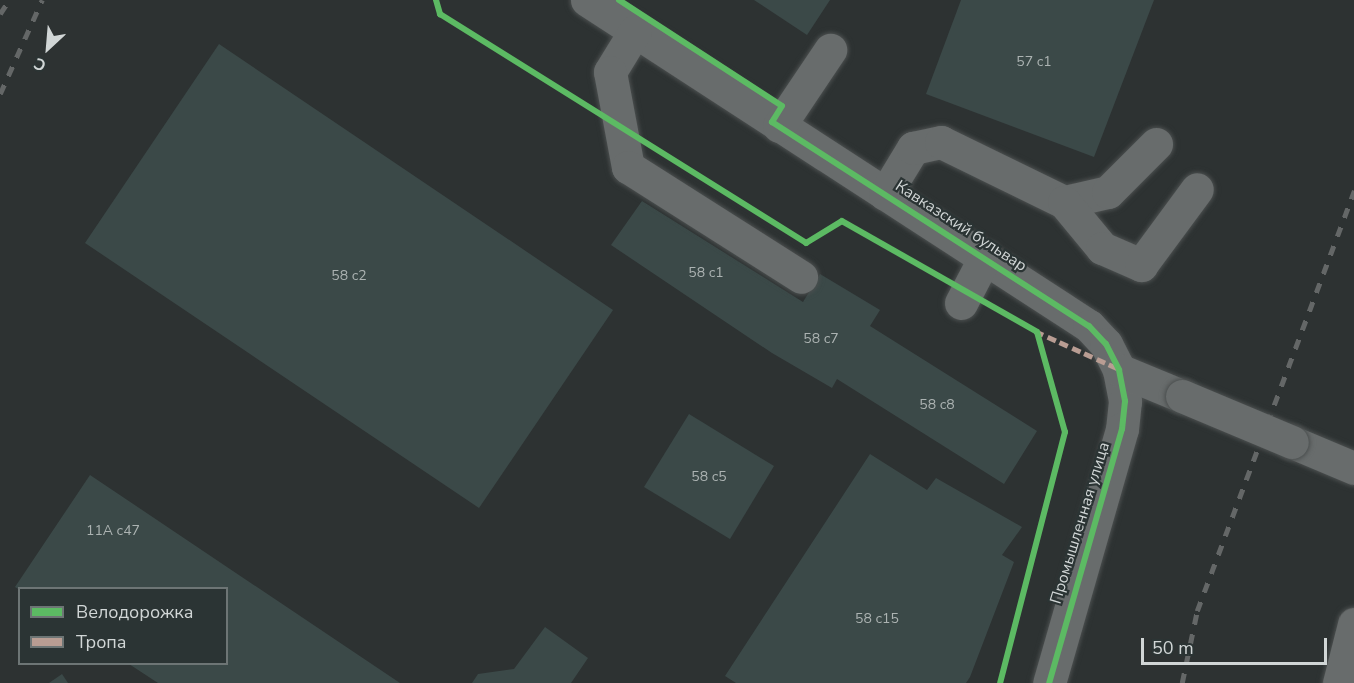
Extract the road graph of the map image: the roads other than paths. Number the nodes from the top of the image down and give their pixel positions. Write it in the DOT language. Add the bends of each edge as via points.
graph roads {
  1 [pos="587,0"];
  2 [pos="635,31"];
  3 [pos="830,50"];
  4 [pos="779,126"];
  5 [pos="1156,144"];
  6 [pos="1197,189"];
  7 [pos="885,194"];
  8 [pos="1064,202"];
  9 [pos="985,257"];
  10 [pos="801,276"];
  11 [pos="960,303"];
  12 [pos="1119,370"];
  13 [pos="1354,468"];
  14 [pos="1354,624"];
  15 [pos="1049,683"];
  16 [pos="1339,683"];
  1 -- 2 [label="street, Кавказский бульвар"];
  2 -- 4 [label="street, Кавказский бульвар"];
  2 -- 10 [label="street" via="610,72 628,167"];
  3 -- 4 [label="street"];
  4 -- 7 [label="street, Кавказский бульвар"];
  5 -- 8 [label="street" via="1108,192"];
  6 -- 8 [label="street" via="1141,265 1102,248"];
  7 -- 8 [label="street" via="914,148 941,142"];
  7 -- 9 [label="street, Кавказский бульвар"];
  9 -- 11 [label="street"];
  9 -- 12 [label="street, Кавказский бульвар" via="1089,326 1106,344"];
  12 -- 13 [label="street, bridge"];
  12 -- 15 [label="street, Промышленная улица" via="1125,401 1122,429"];
  14 -- 16 [label="street"];
}
